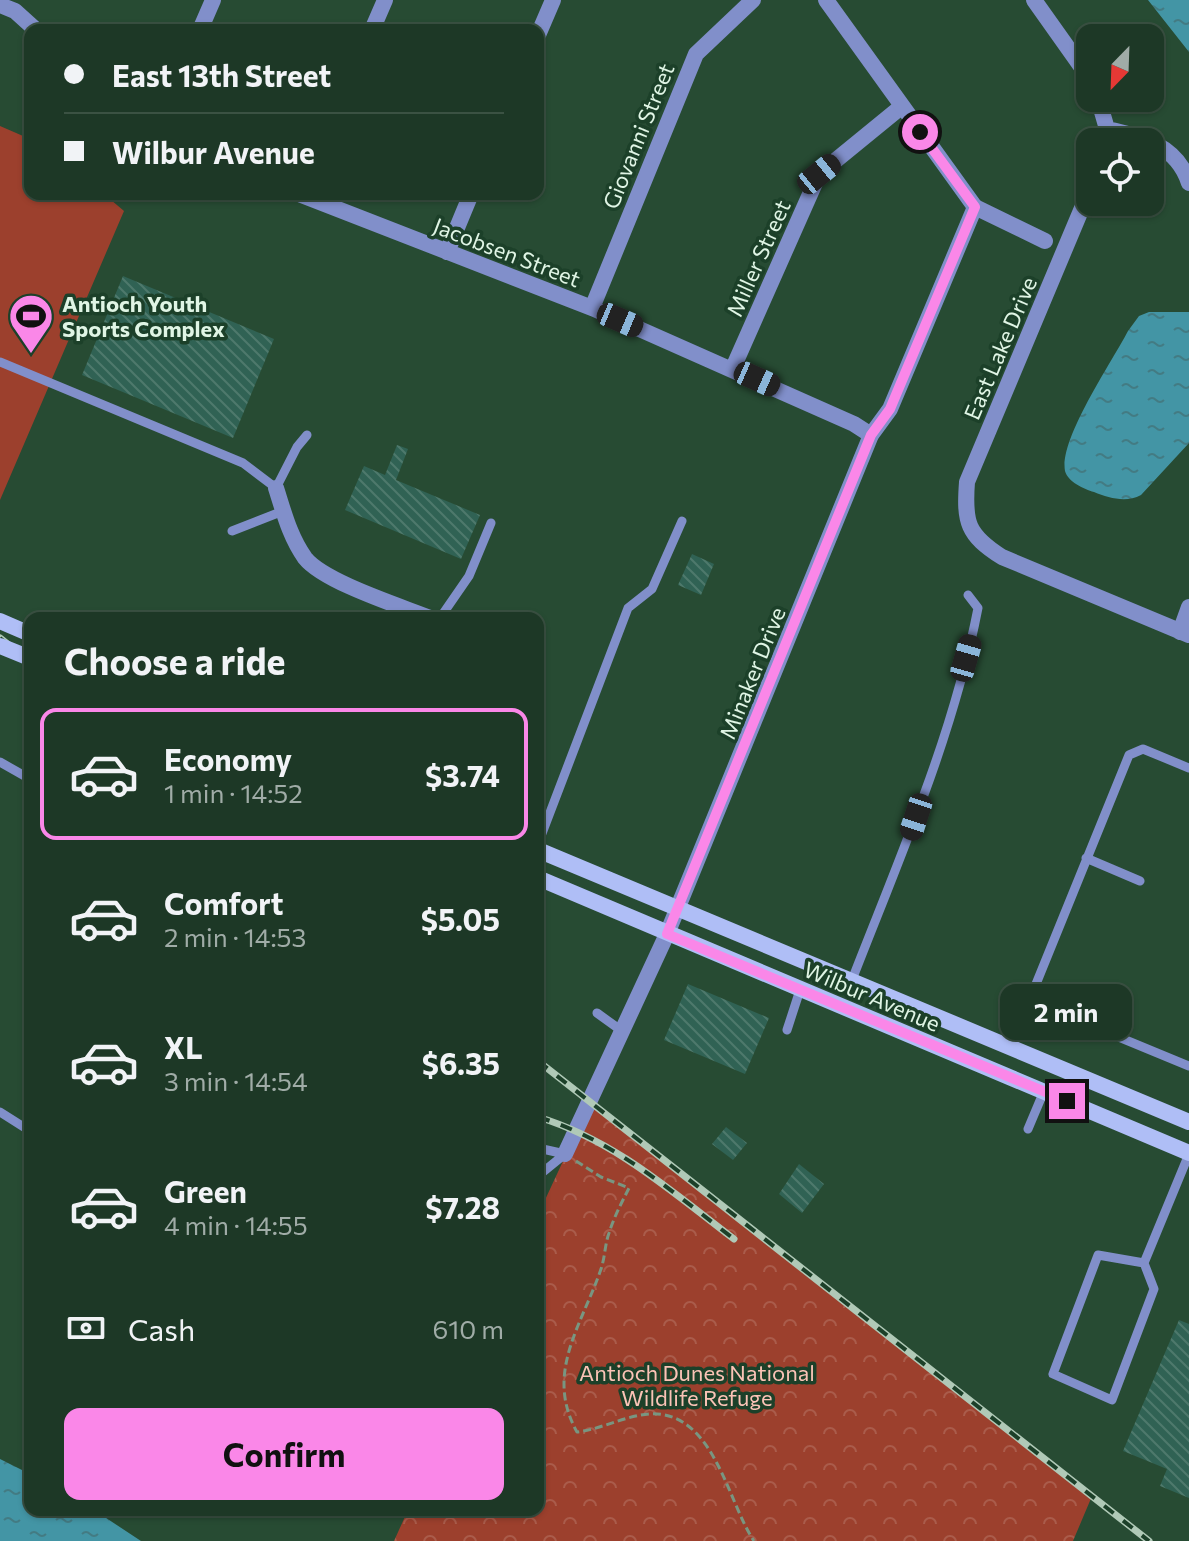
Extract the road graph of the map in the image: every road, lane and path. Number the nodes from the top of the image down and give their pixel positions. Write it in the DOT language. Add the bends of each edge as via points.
graph roads {
  1 [pos="213,0"];
  2 [pos="385,0"];
  3 [pos="553,0"];
  4 [pos="753,0"];
  5 [pos="826,0"];
  6 [pos="1034,0"];
  7 [pos="0,5"];
  8 [pos="29,24"];
  9 [pos="203,24"];
  10 [pos="375,24"];
  11 [pos="543,24"];
  12 [pos="1076,59"];
  13 [pos="901,107"];
  14 [pos="1164,150"];
  15 [pos="1189,183"];
  16 [pos="315,200"];
  17 [pos="469,200"];
  18 [pos="975,207"];
  19 [pos="1079,216"];
  20 [pos="1045,241"];
  21 [pos="447,252"];
  22 [pos="592,308"];
  23 [pos="0,362"];
  24 [pos="733,368"];
  25 [pos="307,435"];
  26 [pos="871,435"];
  27 [pos="276,488"];
  28 [pos="283,511"];
  29 [pos="682,521"];
  30 [pos="491,523"];
  31 [pos="232,531"];
  32 [pos="968,595"];
  33 [pos="1189,607"];
  34 [pos="415,612"];
  35 [pos="444,612"];
  36 [pos="0,621"];
  37 [pos="24,631"];
  38 [pos="1184,633"];
  39 [pos="0,646"];
  40 [pos="24,656"];
  41 [pos="0,762"];
  42 [pos="1189,768"];
  43 [pos="24,776"];
  44 [pos="544,831"];
  45 [pos="544,850"];
  46 [pos="1086,858"];
  47 [pos="544,881"];
  48 [pos="1140,881"];
  49 [pos="680,908"];
  50 [pos="667,934"];
  51 [pos="852,980"];
  52 [pos="800,990"];
  53 [pos="597,1013"];
  54 [pos="787,1030"];
  55 [pos="622,1031"];
  56 [pos="1189,1066"];
  57 [pos="1044,1091"];
  58 [pos="1120,1094"];
  59 [pos="0,1112"];
  60 [pos="1189,1122"];
  61 [pos="24,1127"];
  62 [pos="1028,1129"];
  63 [pos="544,1149"];
  64 [pos="565,1154"];
  65 [pos="1189,1154"];
  66 [pos="544,1171"];
  67 [pos="1144,1263"];
  68 [pos="754,1541"];
  1 -- 9 [label="street"];
  2 -- 10 [label="street"];
  3 -- 11 [label="street"];
  4 -- 22 [label="street, Giovanni Street" via="696,54"];
  5 -- 13 [label="street"];
  6 -- 12 [label="street"];
  7 -- 8 [label="street"];
  13 -- 18 [label="street"];
  13 -- 24 [label="street, Miller Street" via="819,174"];
  14 -- 15 [label="street" via="1185,168"];
  16 -- 21 [label="street, Jacobsen Street"];
  17 -- 21 [label="street"];
  18 -- 20 [label="street"];
  18 -- 26 [label="street, Minaker Drive" via="890,409"];
  19 -- 38 [label="street, East Lake Drive" via="967,482 969,527 980,543 1002,557"];
  21 -- 22 [label="street, Jacobsen Street"];
  22 -- 24 [label="street, Jacobsen Street"];
  23 -- 27 [label="lane" via="243,463"];
  24 -- 26 [label="street, Jacobsen Street"];
  25 -- 27 [label="lane"];
  26 -- 49 [label="street, Minaker Drive"];
  27 -- 28 [label="street"];
  28 -- 31 [label="lane"];
  28 -- 34 [label="street" via="307,560 343,583"];
  29 -- 44 [label="lane" via="652,589 628,608"];
  30 -- 35 [label="lane" via="469,576"];
  32 -- 51 [label="lane" via="978,608 960,679 907,848"];
  33 -- 38 [label="street"];
  36 -- 37 [label="main road"];
  39 -- 40 [label="main road, bridge"];
  41 -- 43 [label="lane"];
  42 -- 46 [label="lane" via="1143,749 1129,755"];
  45 -- 49 [label="main road, Wilbur Avenue"];
  46 -- 48 [label="lane"];
  46 -- 56 [label="lane" via="1036,979 1035,998"];
  47 -- 50 [label="main road, Wilbur Avenue"];
  49 -- 50 [label="street, Minaker Drive"];
  49 -- 51 [label="main road, Wilbur Avenue"];
  50 -- 52 [label="main road, Wilbur Avenue"];
  50 -- 55 [label="street, Minaker Drive"];
  51 -- 58 [label="main road, Wilbur Avenue"];
  52 -- 54 [label="lane"];
  52 -- 57 [label="main road, Wilbur Avenue"];
  53 -- 55 [label="lane"];
  55 -- 64 [label="street, Minaker Drive"];
  57 -- 58 [label="main road" via="1065,1083 1093,1094"];
  57 -- 62 [label="lane"];
  57 -- 65 [label="main road, Wilbur Avenue"];
  58 -- 60 [label="main road, Wilbur Avenue"];
  59 -- 61 [label="lane"];
  63 -- 64 [label="lane"];
  64 -- 66 [label="lane"];
  64 -- 68 [label="path" via="629,1188 565,1356 562,1384 569,1418 577,1432 642,1415 679,1421 711,1453"];
  65 -- 67 [label="lane"];
  67 -- 67 [label="lane" via="1154,1289 1112,1400 1053,1374 1098,1255"];
}
